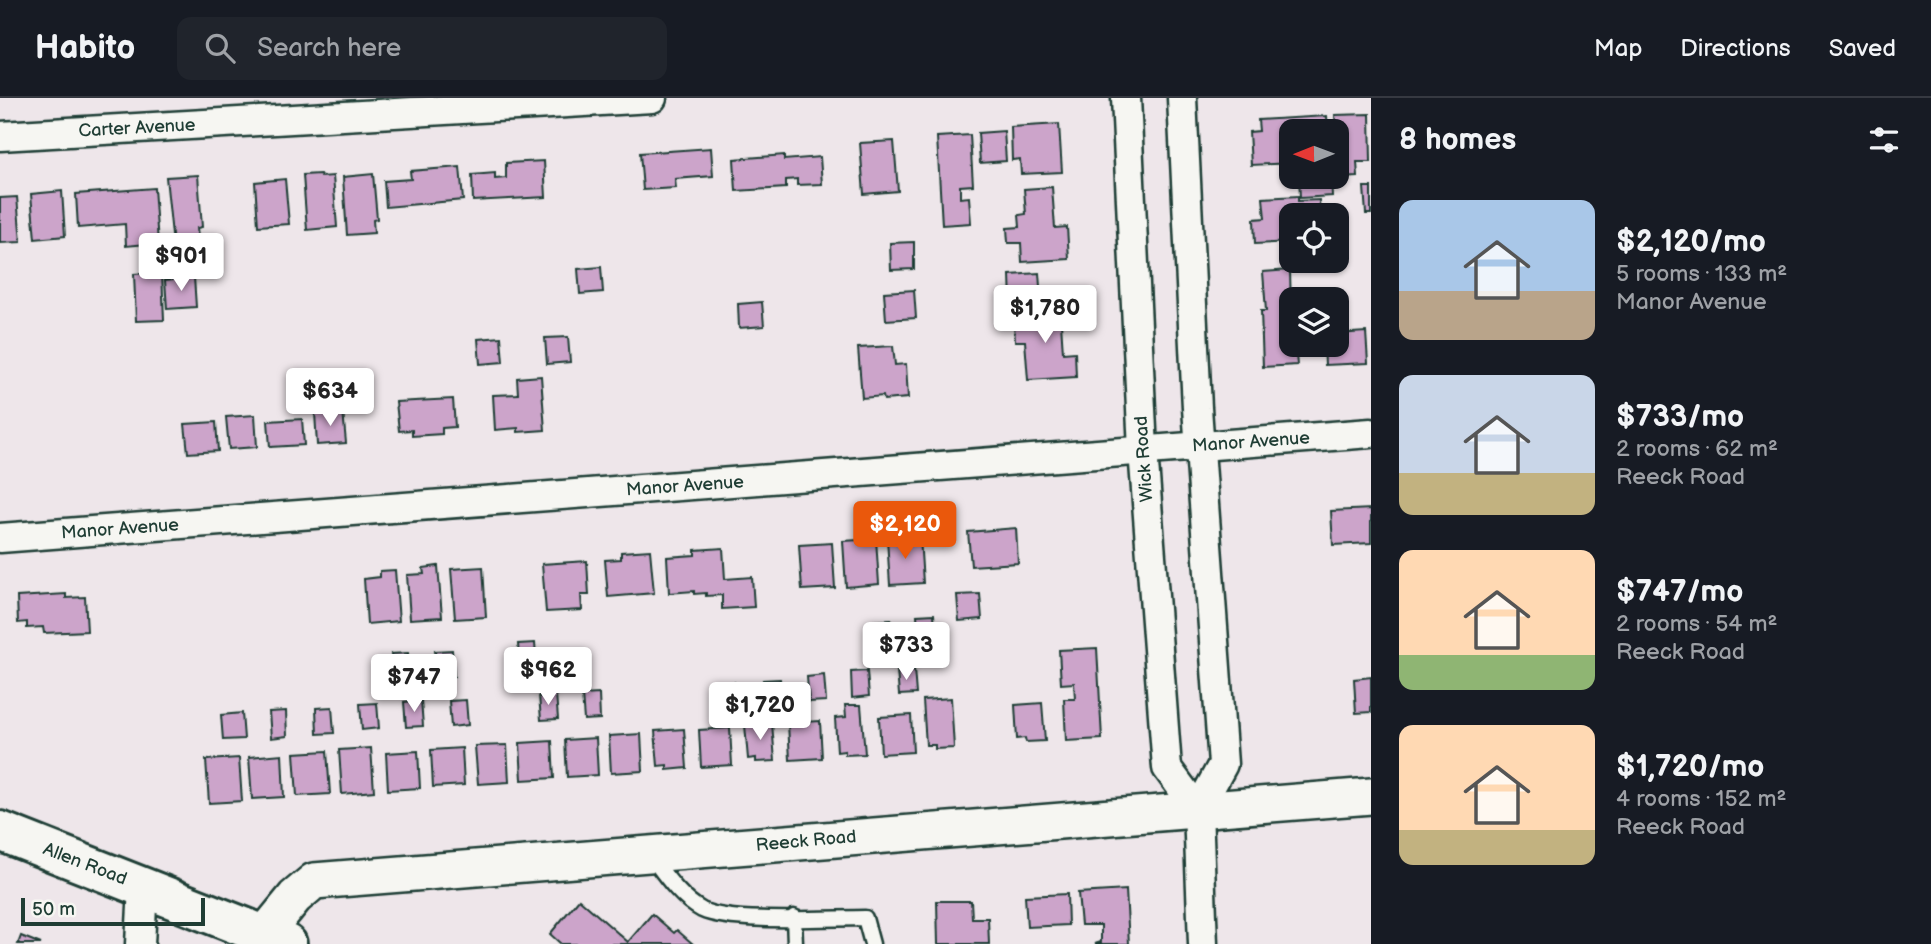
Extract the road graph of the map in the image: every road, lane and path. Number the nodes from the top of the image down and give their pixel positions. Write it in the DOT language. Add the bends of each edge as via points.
graph roads {
  1 [pos="652,98"];
  2 [pos="1126,98"];
  3 [pos="1182,98"];
  4 [pos="0,136"];
  5 [pos="1371,433"];
  6 [pos="1200,446"];
  7 [pos="1143,450"];
  8 [pos="0,538"];
  9 [pos="1371,796"];
  10 [pos="1198,810"];
  11 [pos="0,831"];
  12 [pos="649,854"];
  13 [pos="143,887"];
  14 [pos="794,917"];
  15 [pos="275,940"];
  16 [pos="140,944"];
  17 [pos="795,944"];
  18 [pos="872,944"];
  19 [pos="1203,944"];
  1 -- 4 [label="street, Carter Avenue"];
  2 -- 7 [label="street, Wick Road"];
  3 -- 6 [label="street"];
  5 -- 6 [label="street, Manor Avenue"];
  6 -- 7 [label="street, Manor Avenue"];
  6 -- 10 [label="street" via="1223,764"];
  7 -- 8 [label="street, Manor Avenue"];
  7 -- 10 [label="street, Wick Road" via="1167,768"];
  9 -- 10 [label="street, Reeck Road"];
  10 -- 12 [label="street, Reeck Road"];
  10 -- 19 [label="street"];
  11 -- 13 [label="main road, Allen Road"];
  12 -- 14 [label="lane" via="674,888 703,910 731,917"];
  12 -- 15 [label="street, Reeck Road" via="314,881 295,897"];
  13 -- 15 [label="main road, Allen Road"];
  13 -- 16 [label="street"];
  14 -- 17 [label="lane"];
  14 -- 18 [label="lane" via="865,918"];
}
